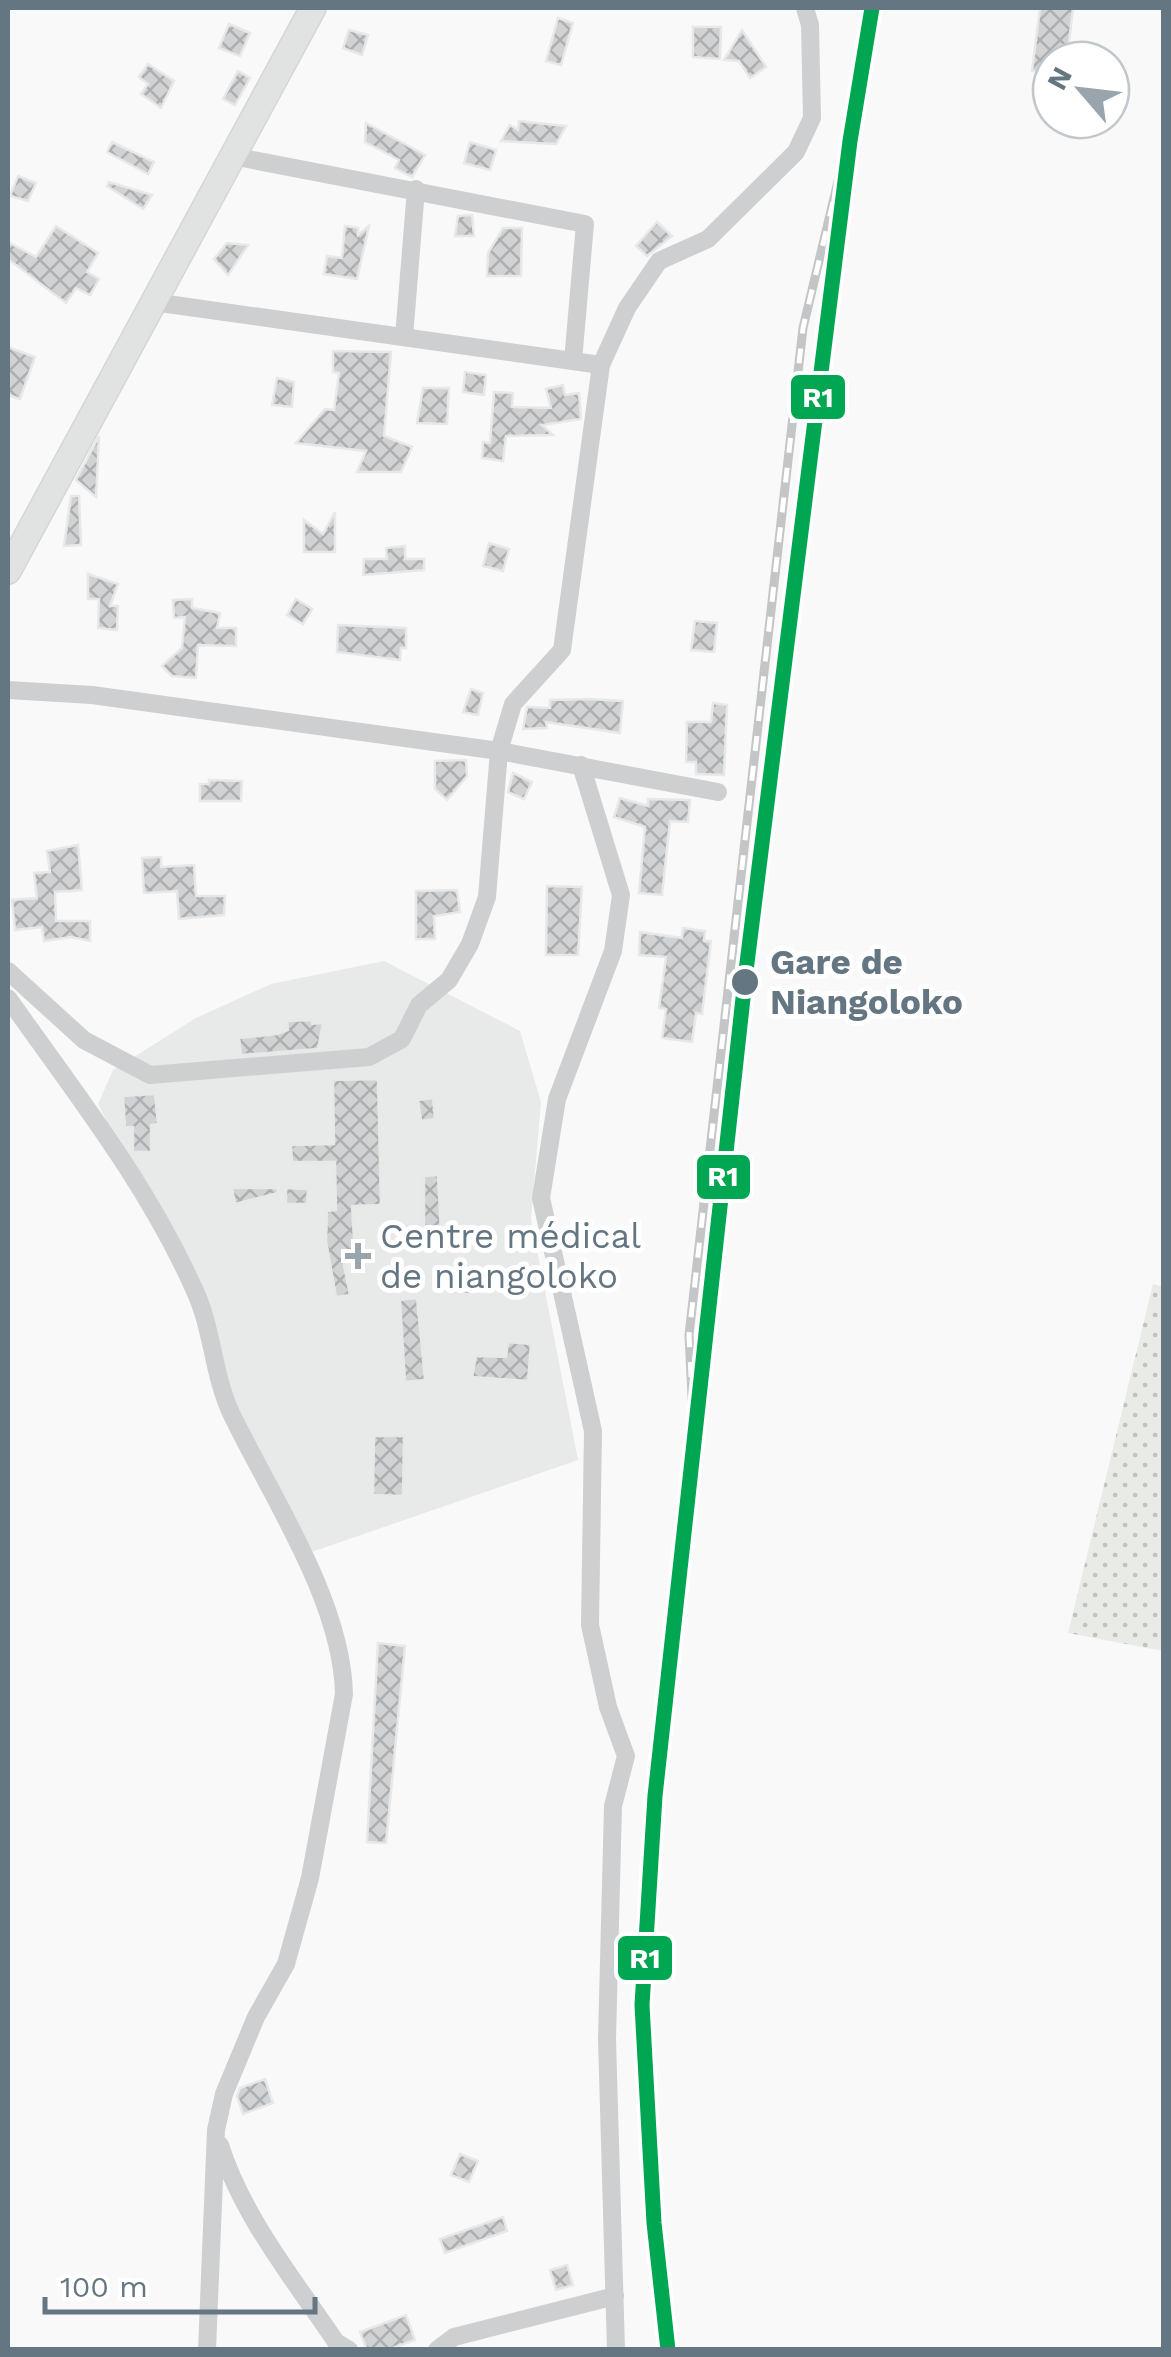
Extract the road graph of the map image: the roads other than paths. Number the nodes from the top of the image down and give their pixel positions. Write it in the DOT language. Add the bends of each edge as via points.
graph roads {
  1 [pos="313,8"];
  2 [pos="804,8"];
  3 [pos="232,156"];
  4 [pos="416,189"];
  5 [pos="153,302"];
  6 [pos="404,337"];
  7 [pos="573,360"];
  8 [pos="601,364"];
  9 [pos="8,571"];
  10 [pos="8,690"];
  11 [pos="499,751"];
  12 [pos="582,765"];
  13 [pos="718,792"];
  14 [pos="8,971"];
  15 [pos="8,998"];
  16 [pos="216,2130"];
  17 [pos="614,2296"];
  18 [pos="207,2350"];
  19 [pos="349,2350"];
  20 [pos="437,2350"];
  21 [pos="616,2350"];
  1 -- 3 [label="main road"];
  2 -- 8 [label="street" via="812,118 796,152 708,239 659,261"];
  3 -- 4 [label="street"];
  3 -- 5 [label="main road"];
  4 -- 6 [label="street"];
  4 -- 7 [label="street" via="585,224"];
  5 -- 6 [label="street"];
  5 -- 9 [label="main road"];
  6 -- 7 [label="street"];
  7 -- 8 [label="street"];
  8 -- 11 [label="street" via="562,650 512,704"];
  10 -- 11 [label="street" via="92,695"];
  11 -- 12 [label="street"];
  11 -- 14 [label="street" via="487,897 470,944 449,980 419,1004 402,1039 370,1058 150,1076 84,1040"];
  12 -- 13 [label="street"];
  12 -- 17 [label="street" via="620,894 614,951 557,1099 541,1198 593,1431 590,1625 626,1756 613,1806 607,2039"];
  15 -- 16 [label="street" via="114,1142 197,1294 229,1409 302,1555 344,1668 310,1878 286,1964 243,2048"];
  16 -- 18 [label="street"];
  16 -- 19 [label="street" via="228,2169 279,2257 336,2342"];
  17 -- 20 [label="street" via="454,2338"];
  17 -- 21 [label="street"];
}
